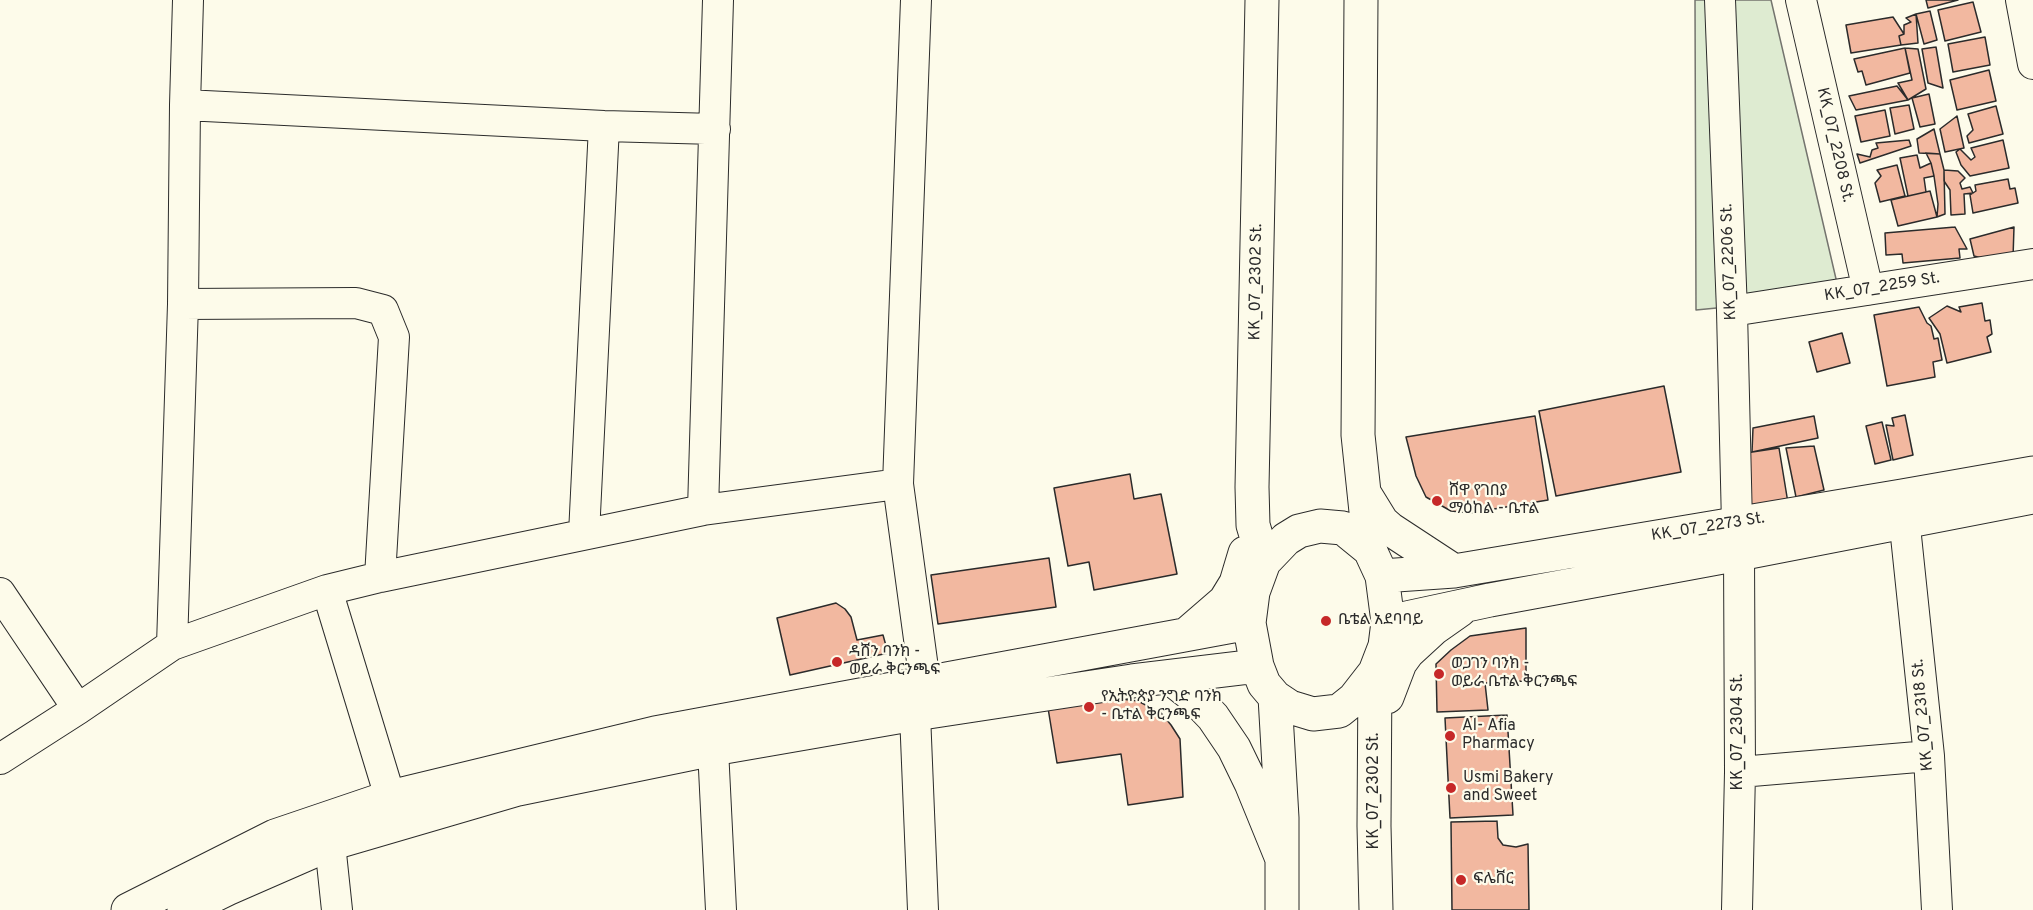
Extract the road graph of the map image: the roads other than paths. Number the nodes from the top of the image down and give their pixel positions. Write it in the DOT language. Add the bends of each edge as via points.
graph roads {
  1 [pos="188,0"];
  2 [pos="718,0"];
  3 [pos="916,0"];
  4 [pos="1262,0"];
  5 [pos="1361,0"];
  6 [pos="1720,0"];
  7 [pos="1801,0"];
  8 [pos="2021,0"];
  9 [pos="2032,53"];
  10 [pos="184,105"];
  11 [pos="604,126"];
  12 [pos="715,129"];
  13 [pos="2033,264"];
  14 [pos="1868,291"];
  15 [pos="183,304"];
  16 [pos="1732,311"];
  17 [pos="2033,472"];
  18 [pos="898,484"];
  19 [pos="1364,492"];
  20 [pos="2033,497"];
  21 [pos="1904,509"];
  22 [pos="703,510"];
  23 [pos="1253,525"];
  24 [pos="584,534"];
  25 [pos="1738,539"];
  26 [pos="1264,562"];
  27 [pos="1376,563"];
  28 [pos="1454,571"];
  29 [pos="380,577"];
  30 [pos="327,590"];
  31 [pos="0,593"];
  32 [pos="1466,606"];
  33 [pos="1388,622"];
  34 [pos="1249,623"];
  35 [pos="1186,634"];
  36 [pos="172,645"];
  37 [pos="1257,666"];
  38 [pos="1375,672"];
  39 [pos="1169,677"];
  40 [pos="1275,697"];
  41 [pos="920,698"];
  42 [pos="78,709"];
  43 [pos="713,749"];
  44 [pos="1375,756"];
  45 [pos="1929,756"];
  46 [pos="0,759"];
  47 [pos="1740,772"];
  48 [pos="390,796"];
  49 [pos="330,844"];
  50 [pos="1281,859"];
  51 [pos="128,910"];
  52 [pos="184,910"];
  53 [pos="337,910"];
  54 [pos="721,910"];
  55 [pos="922,910"];
  56 [pos="1282,910"];
  57 [pos="1376,910"];
  58 [pos="1737,910"];
  59 [pos="1937,910"];
  1 -- 10 [label="street"];
  2 -- 12 [label="street"];
  3 -- 18 [label="street"];
  4 -- 23 [label="main road, KK_07_2302 St."];
  5 -- 19 [label="main road" via="1358,435"];
  6 -- 16 [label="street, KK_07_2206 St."];
  7 -- 14 [label="street, KK_07_2208 St."];
  8 -- 9 [label="street"];
  10 -- 11 [label="street"];
  10 -- 15 [label="street"];
  11 -- 12 [label="street"];
  11 -- 24 [label="street"];
  12 -- 22 [label="street"];
  13 -- 14 [label="street, KK_07_2259 St."];
  14 -- 16 [label="street, KK_07_2259 St."];
  15 -- 29 [label="street" via="356,303 383,310 394,337"];
  15 -- 36 [label="street"];
  16 -- 25 [label="street, KK_07_2206 St."];
  17 -- 21 [label="main road, KK_07_2273 St."];
  18 -- 22 [label="street"];
  18 -- 41 [label="street"];
  19 -- 27 [label="main road"];
  19 -- 28 [label="main road" via="1382,522"];
  20 -- 21 [label="main road, KK_07_2273 St."];
  21 -- 25 [label="main road, KK_07_2273 St."];
  21 -- 45 [label="street, KK_07_2318 St."];
  22 -- 24 [label="street"];
  23 -- 26 [label="main road, KK_07_2302 St."];
  23 -- 35 [label="main road" via="1231,592"];
  24 -- 29 [label="street"];
  25 -- 28 [label="main road, KK_07_2273 St."];
  25 -- 32 [label="main road, KK_07_2273 St."];
  25 -- 47 [label="street, KK_07_2304 St."];
  26 -- 27 [label="main road" via="1286,539 1320,526 1343,528"];
  26 -- 34 [label="main road" via="1253,592"];
  27 -- 28 [label="main road, KK_07_2273 St."];
  27 -- 33 [label="main road"];
  29 -- 30 [label="street"];
  30 -- 36 [label="street"];
  30 -- 48 [label="street"];
  31 -- 42 [label="street"];
  32 -- 33 [label="main road"];
  32 -- 44 [label="main road" via="1433,629 1400,663 1384,708"];
  33 -- 38 [label="main road"];
  34 -- 35 [label="main road"];
  34 -- 37 [label="main road"];
  35 -- 41 [label="main road"];
  36 -- 42 [label="street"];
  37 -- 39 [label="main road"];
  37 -- 40 [label="main road"];
  38 -- 40 [label="main road" via="1339,711 1313,714 1290,707"];
  38 -- 44 [label="main road, KK_07_2302 St."];
  39 -- 41 [label="main road"];
  39 -- 50 [label="main road" via="1213,717 1234,748"];
  40 -- 50 [label="main road"];
  41 -- 43 [label="main road"];
  41 -- 48 [label="main road" via="655,733"];
  41 -- 55 [label="street"];
  42 -- 46 [label="street"];
  43 -- 49 [label="main road" via="518,789"];
  43 -- 54 [label="street"];
  44 -- 57 [label="main road, KK_07_2302 St."];
  45 -- 47 [label="street"];
  45 -- 59 [label="street, KK_07_2318 St."];
  47 -- 58 [label="street, KK_07_2304 St."];
  48 -- 51 [label="main road" via="275,836"];
  49 -- 52 [label="main road"];
  49 -- 53 [label="street"];
  50 -- 56 [label="main road"];
}
